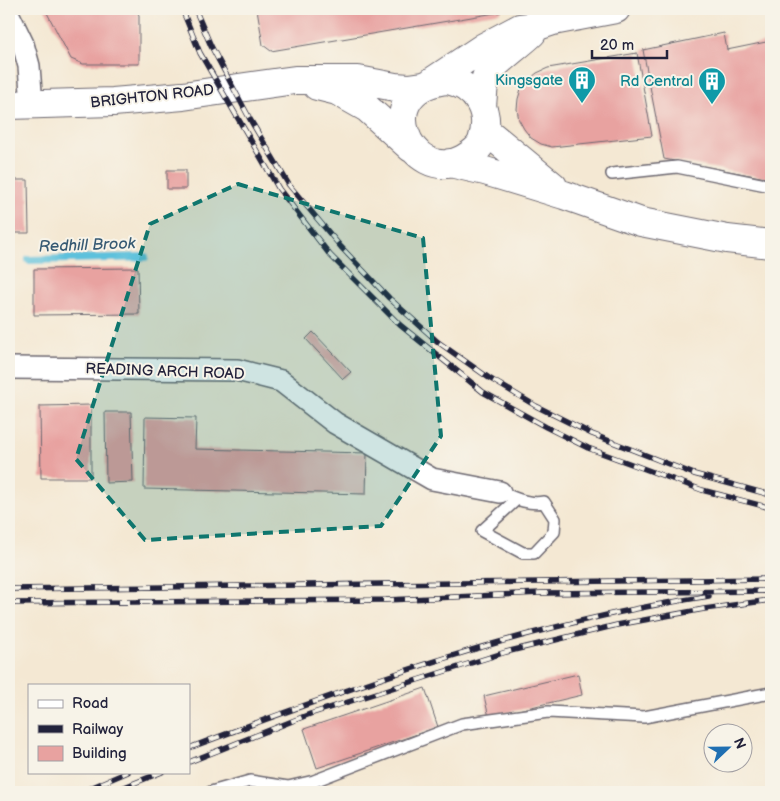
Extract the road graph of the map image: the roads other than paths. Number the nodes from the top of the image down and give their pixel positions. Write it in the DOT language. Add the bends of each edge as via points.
graph roads {
  1 [pos="616,9"];
  2 [pos="9,15"];
  3 [pos="545,18"];
  4 [pos="295,80"];
  5 [pos="428,84"];
  6 [pos="20,105"];
  7 [pos="483,118"];
  8 [pos="418,154"];
  9 [pos="450,163"];
  10 [pos="612,174"];
  11 [pos="771,186"];
  12 [pos="564,195"];
  13 [pos="771,244"];
  14 [pos="9,368"];
  15 [pos="508,496"];
  16 [pos="771,693"];
  17 [pos="287,790"];
  18 [pos="211,792"];
  1 -- 3 [label="main road"];
  2 -- 6 [label="street" via="29,66"];
  3 -- 5 [label="main road" via="484,47"];
  3 -- 7 [label="main road" via="486,76"];
  4 -- 5 [label="main road, BRIGHTON ROAD" via="358,80 396,87"];
  4 -- 6 [label="main road, BRIGHTON ROAD" via="183,96"];
  4 -- 8 [label="main road, BRIGHTON ROAD" via="337,91 367,108"];
  5 -- 7 [label="main road" via="448,80 469,89"];
  5 -- 8 [label="main road" via="412,95 402,118 403,131"];
  7 -- 9 [label="main road" via="481,144 473,153"];
  7 -- 12 [label="main road"];
  8 -- 9 [label="main road" via="438,163"];
  9 -- 12 [label="main road"];
  10 -- 11 [label="lane" via="677,167"];
  12 -- 13 [label="main road" via="641,222"];
  14 -- 15 [label="street, READING ARCH ROAD" via="237,370 281,381 334,423 432,479"];
  15 -- 15 [label="lane" via="535,504 544,502 555,519 554,532 534,553 523,553 482,531"];
  16 -- 17 [label="lane" via="644,717 548,712 462,724"];
  17 -- 18 [label="lane" via="250,781"];
}
